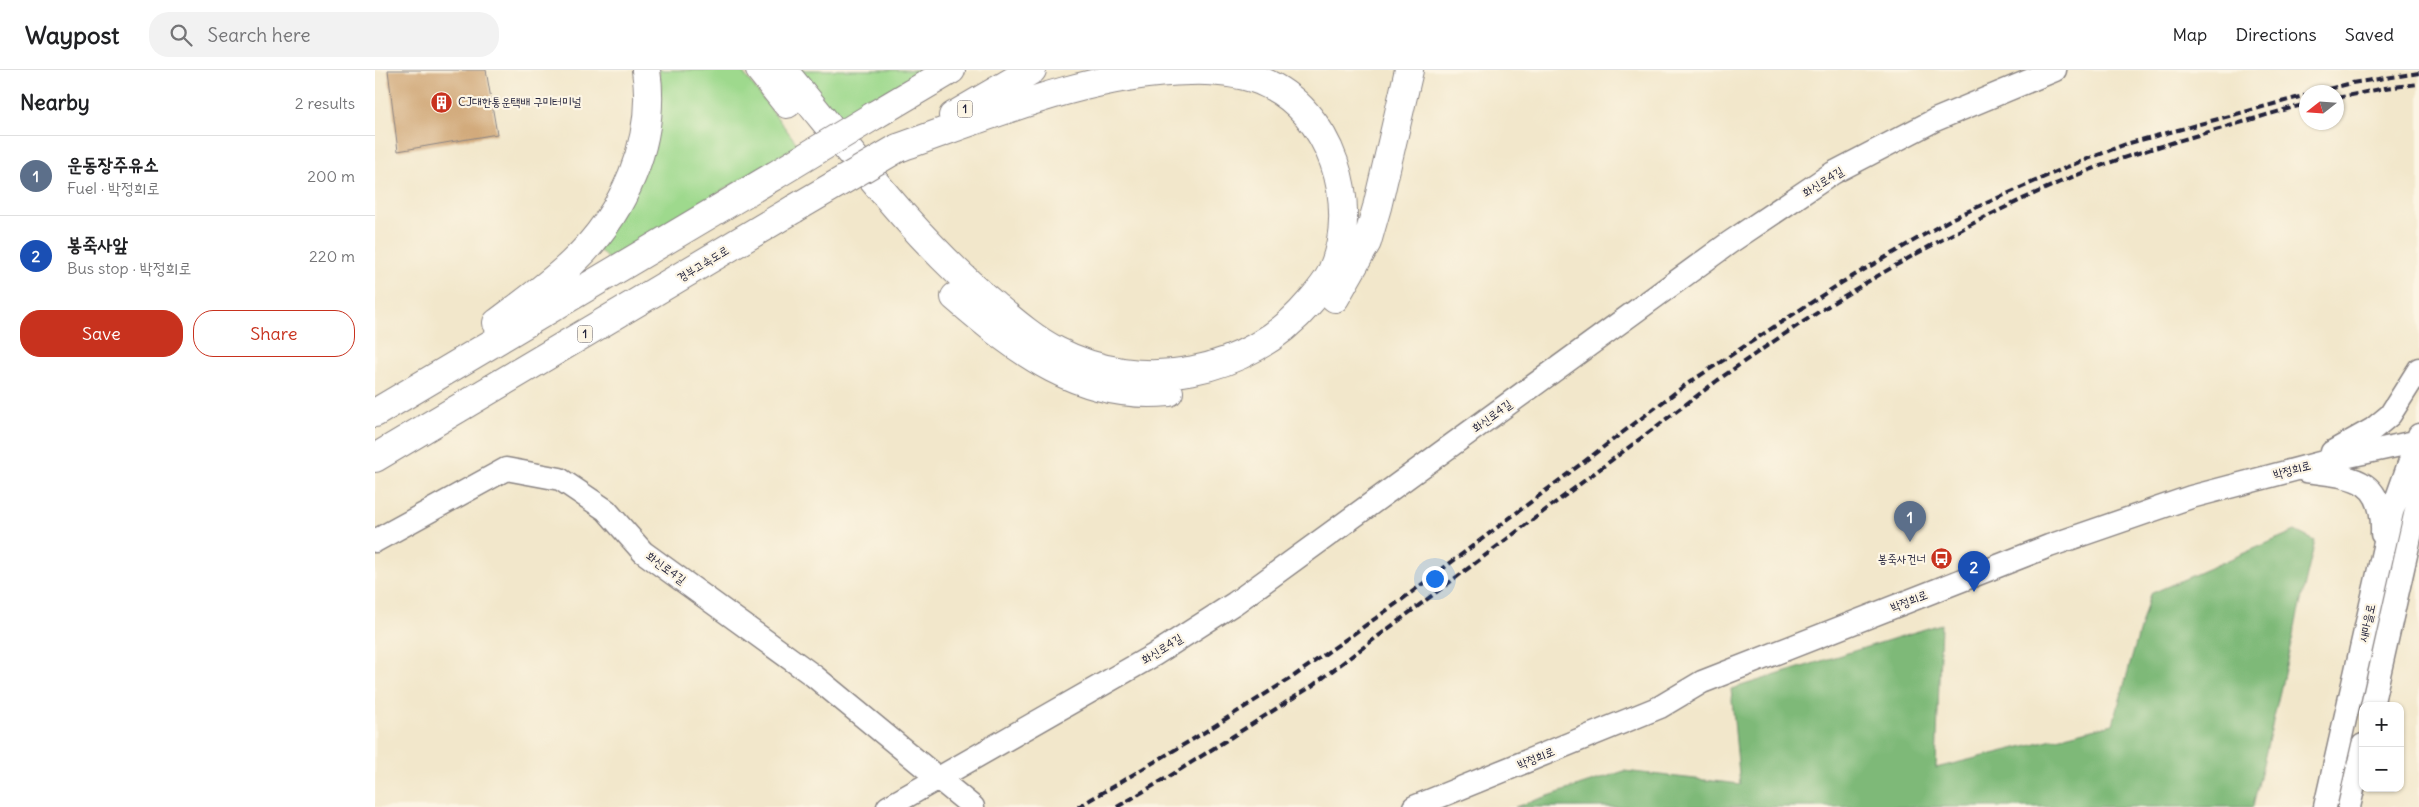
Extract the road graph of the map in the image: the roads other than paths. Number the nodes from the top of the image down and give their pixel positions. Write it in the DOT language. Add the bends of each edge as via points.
graph roads {
  1 [pos="646,70"];
  2 [pos="760,70"];
  3 [pos="783,70"];
  4 [pos="951,70"];
  5 [pos="1032,70"];
  6 [pos="1409,70"];
  7 [pos="2055,70"];
  8 [pos="898,148"];
  9 [pos="2419,369"];
  10 [pos="384,407"];
  11 [pos="2419,440"];
  12 [pos="375,458"];
  13 [pos="2293,470"];
  14 [pos="375,541"];
  15 [pos="2412,548"];
  16 [pos="2381,560"];
  17 [pos="2373,702"];
  18 [pos="2363,747"];
  19 [pos="939,779"];
  20 [pos="888,807"];
  21 [pos="973,807"];
  22 [pos="1414,807"];
  23 [pos="2325,807"];
  24 [pos="2349,807"];
  1 -- 10 [label="highway" via="648,86 643,139 628,186 613,215 555,278"];
  2 -- 6 [label="highway" via="879,216 946,289 987,325 1029,356 1076,380 1115,390 1159,393 1214,385 1271,360 1296,344 1336,297 1367,242"];
  3 -- 8 [label="highway" via="906,218 959,276 1055,350 1094,366 1133,373 1181,374 1242,355 1295,320 1331,273 1339,252 1344,205 1333,160 1322,136 1295,104 1263,82 1246,77 1192,70 1103,82 1050,95"];
  4 -- 10 [label="highway, bridge"];
  5 -- 8 [label="highway, 경부고속도로 / 1"];
  7 -- 19 [label="street, 화신로4길" via="1935,120 1833,173 1729,243 1235,603 1153,655"];
  8 -- 12 [label="highway, 경부고속도로 / 1, bridge"];
  9 -- 13 [label="street" via="2390,415 2373,429"];
  11 -- 13 [label="street, 박정희로"];
  11 -- 15 [label="street, 새마을로"];
  11 -- 16 [label="street, 새마을로" via="2392,512"];
  13 -- 16 [label="street" via="2341,475 2371,488 2381,510"];
  13 -- 22 [label="street, 박정희로" via="2191,497 2040,550 1702,682 1660,707"];
  14 -- 19 [label="street, 화신로4길" via="505,469 560,479 606,510 643,552 813,676"];
  15 -- 17 [label="street, 새마을로"];
  16 -- 23 [label="street, 새마을로"];
  18 -- 24 [label="street"];
  19 -- 20 [label="street, 화신로4길"];
  19 -- 21 [label="street, 화신로4길"];
}
